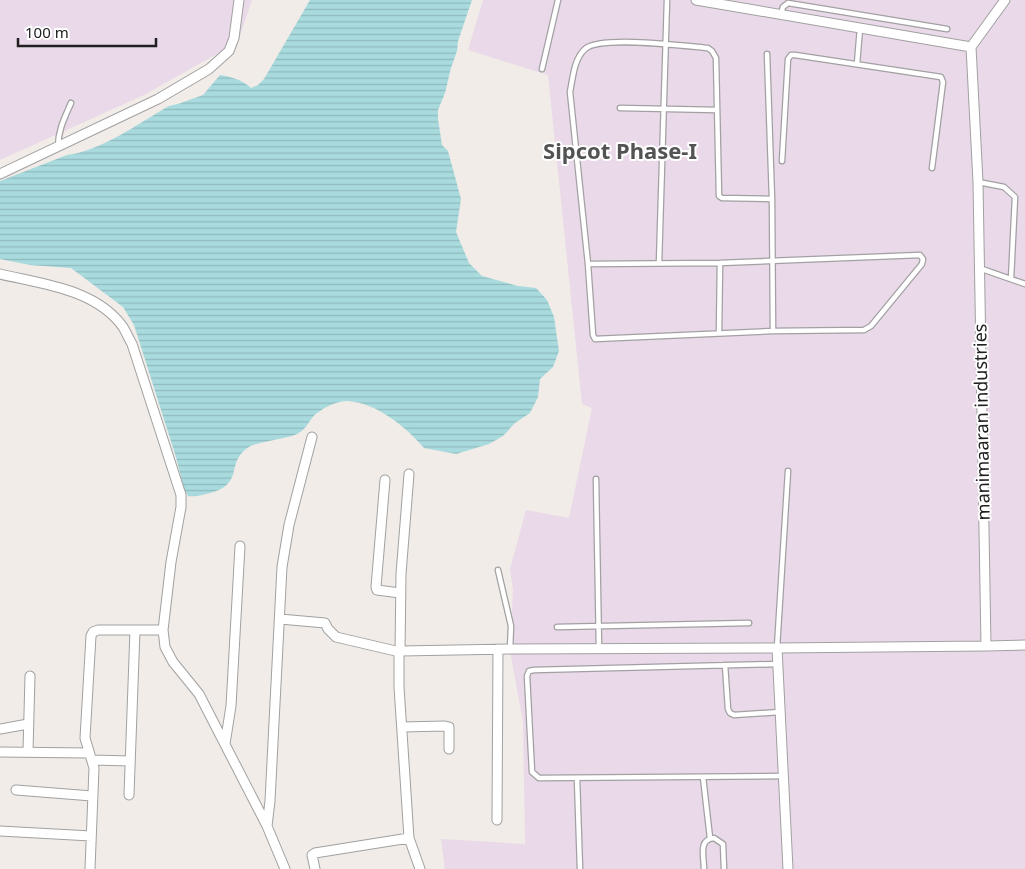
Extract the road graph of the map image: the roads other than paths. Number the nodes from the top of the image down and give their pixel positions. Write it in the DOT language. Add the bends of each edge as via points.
graph roads {
  1 [pos="239,0"];
  2 [pos="558,0"];
  3 [pos="667,0"];
  4 [pos="696,0"];
  5 [pos="1005,0"];
  6 [pos="780,14"];
  7 [pos="860,28"];
  8 [pos="947,29"];
  9 [pos="666,43"];
  10 [pos="971,47"];
  11 [pos="767,54"];
  12 [pos="857,64"];
  13 [pos="542,69"];
  14 [pos="71,103"];
  15 [pos="620,108"];
  16 [pos="664,108"];
  17 [pos="717,110"];
  18 [pos="58,146"];
  19 [pos="782,162"];
  20 [pos="932,168"];
  21 [pos="0,174"];
  22 [pos="978,182"];
  23 [pos="772,199"];
  24 [pos="772,260"];
  25 [pos="659,263"];
  26 [pos="720,263"];
  27 [pos="588,264"];
  28 [pos="979,268"];
  29 [pos="0,274"];
  30 [pos="1011,279"];
  31 [pos="1025,284"];
  32 [pos="773,331"];
  33 [pos="719,333"];
  34 [pos="312,436"];
  35 [pos="788,471"];
  36 [pos="408,474"];
  37 [pos="596,479"];
  38 [pos="385,480"];
  39 [pos="240,546"];
  40 [pos="498,570"];
  41 [pos="400,593"];
  42 [pos="280,619"];
  43 [pos="749,623"];
  44 [pos="598,626"];
  45 [pos="557,627"];
  46 [pos="135,630"];
  47 [pos="163,630"];
  48 [pos="1025,645"];
  49 [pos="986,646"];
  50 [pos="777,648"];
  51 [pos="498,649"];
  52 [pos="510,649"];
  53 [pos="599,649"];
  54 [pos="400,652"];
  55 [pos="778,664"];
  56 [pos="724,665"];
  57 [pos="30,676"];
  58 [pos="780,712"];
  59 [pos="28,724"];
  60 [pos="402,727"];
  61 [pos="0,729"];
  62 [pos="225,745"];
  63 [pos="449,749"];
  64 [pos="28,751"];
  65 [pos="0,752"];
  66 [pos="91,756"];
  67 [pos="130,761"];
  68 [pos="783,776"];
  69 [pos="703,777"];
  70 [pos="577,778"];
  71 [pos="16,790"];
  72 [pos="129,794"];
  73 [pos="92,796"];
  74 [pos="497,820"];
  75 [pos="267,826"];
  76 [pos="0,831"];
  77 [pos="91,836"];
  78 [pos="409,838"];
  79 [pos="710,838"];
  80 [pos="90,869"];
  81 [pos="285,869"];
  82 [pos="315,869"];
  83 [pos="420,869"];
  84 [pos="580,869"];
  85 [pos="704,869"];
  86 [pos="724,869"];
  87 [pos="788,869"];
  1 -- 18 [label="street" via="234,38 222,59 158,99"];
  2 -- 13 [label="lane"];
  3 -- 9 [label="lane"];
  4 -- 6 [label="street"];
  5 -- 10 [label="street"];
  6 -- 7 [label="street"];
  6 -- 8 [label="lane" via="788,3"];
  7 -- 10 [label="street"];
  7 -- 12 [label="lane"];
  9 -- 16 [label="lane"];
  9 -- 17 [label="lane" via="708,48 715,54"];
  9 -- 27 [label="lane" via="599,43 586,48 575,64 570,92"];
  10 -- 22 [label="street, manimaaran industries"];
  11 -- 23 [label="lane"];
  12 -- 19 [label="lane" via="790,55"];
  12 -- 20 [label="lane" via="943,79"];
  14 -- 18 [label="lane" via="61,125"];
  15 -- 16 [label="lane"];
  16 -- 17 [label="lane"];
  16 -- 25 [label="lane"];
  17 -- 23 [label="lane" via="719,196"];
  18 -- 21 [label="street"];
  22 -- 28 [label="street, manimaaran industries"];
  22 -- 30 [label="lane" via="1004,187 1015,197"];
  23 -- 24 [label="lane"];
  24 -- 26 [label="lane"];
  24 -- 32 [label="lane"];
  24 -- 32 [label="lane" via="920,255 923,259 868,329"];
  25 -- 26 [label="lane"];
  25 -- 27 [label="lane"];
  26 -- 33 [label="lane"];
  27 -- 33 [label="lane" via="595,339"];
  28 -- 30 [label="lane"];
  28 -- 49 [label="street, manimaaran industries"];
  29 -- 47 [label="street" via="72,292 93,301 122,326 132,344 180,495"];
  30 -- 31 [label="lane"];
  32 -- 33 [label="lane"];
  34 -- 42 [label="street" via="289,525 282,567"];
  35 -- 50 [label="lane"];
  36 -- 41 [label="street"];
  37 -- 44 [label="lane"];
  38 -- 41 [label="street" via="376,587 377,590"];
  39 -- 62 [label="street" via="231,706"];
  40 -- 52 [label="lane" via="511,626"];
  41 -- 54 [label="street"];
  42 -- 54 [label="street" via="325,623 336,637"];
  42 -- 75 [label="street"];
  43 -- 44 [label="lane"];
  44 -- 45 [label="lane"];
  44 -- 53 [label="lane"];
  46 -- 47 [label="street"];
  46 -- 66 [label="street" via="98,630 91,636 85,738"];
  46 -- 67 [label="street"];
  47 -- 62 [label="street" via="165,647 173,662 199,694"];
  48 -- 49 [label="street"];
  49 -- 50 [label="street"];
  50 -- 53 [label="street"];
  50 -- 55 [label="street"];
  51 -- 52 [label="street"];
  51 -- 54 [label="street"];
  51 -- 74 [label="street"];
  52 -- 53 [label="street"];
  54 -- 60 [label="street"];
  55 -- 56 [label="lane"];
  55 -- 58 [label="street"];
  56 -- 58 [label="lane" via="730,713"];
  56 -- 70 [label="lane" via="529,672 532,772 538,778"];
  57 -- 59 [label="street"];
  58 -- 68 [label="street"];
  59 -- 61 [label="street"];
  59 -- 64 [label="street"];
  60 -- 63 [label="street" via="449,727"];
  60 -- 78 [label="street"];
  62 -- 75 [label="street"];
  64 -- 65 [label="street"];
  64 -- 66 [label="street"];
  66 -- 67 [label="street"];
  66 -- 73 [label="street" via="94,768"];
  67 -- 72 [label="street"];
  68 -- 69 [label="lane"];
  68 -- 87 [label="street"];
  69 -- 70 [label="lane"];
  69 -- 79 [label="lane"];
  70 -- 84 [label="lane"];
  71 -- 73 [label="street"];
  73 -- 77 [label="street"];
  75 -- 81 [label="street"];
  76 -- 77 [label="street"];
  77 -- 80 [label="street"];
  78 -- 82 [label="street" via="315,853 312,855"];
  78 -- 83 [label="street"];
  79 -- 85 [label="lane" via="703,847"];
  79 -- 86 [label="lane" via="723,844"];
}
